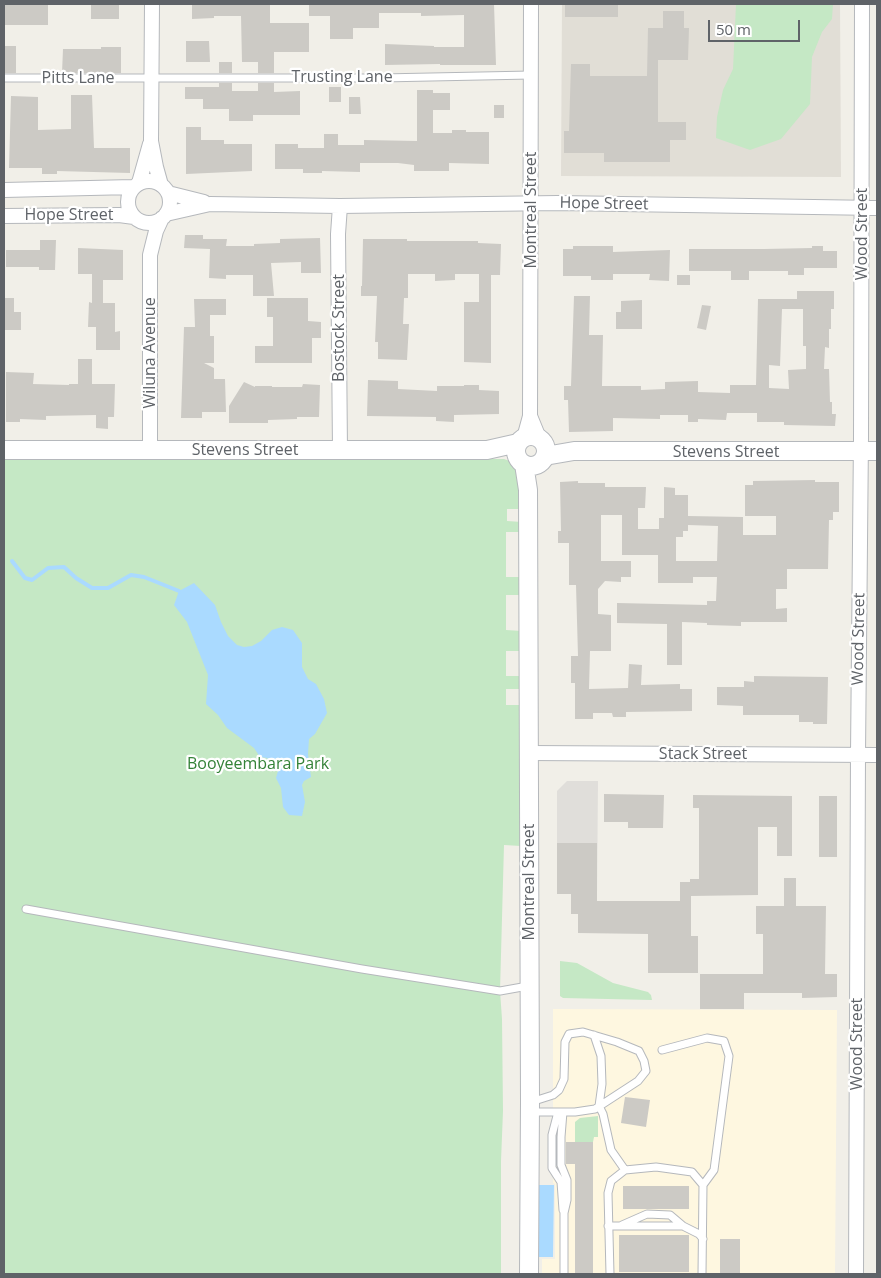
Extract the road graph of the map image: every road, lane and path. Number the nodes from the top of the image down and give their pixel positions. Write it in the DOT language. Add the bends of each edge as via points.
graph roads {
  1 [pos="152,4"];
  2 [pos="531,4"];
  3 [pos="862,4"];
  4 [pos="531,75"];
  5 [pos="4,78"];
  6 [pos="152,78"];
  7 [pos="151,141"];
  8 [pos="136,185"];
  9 [pos="165,189"];
  10 [pos="4,190"];
  11 [pos="210,204"];
  12 [pos="531,204"];
  13 [pos="340,206"];
  14 [pos="861,207"];
  15 [pos="877,208"];
  16 [pos="4,216"];
  17 [pos="164,216"];
  18 [pos="137,219"];
  19 [pos="150,255"];
  20 [pos="4,450"];
  21 [pos="150,450"];
  22 [pos="340,451"];
  23 [pos="531,451"];
  24 [pos="869,451"];
  25 [pos="529,753"];
  26 [pos="858,754"];
  27 [pos="877,755"];
  28 [pos="26,908"];
  29 [pos="529,986"];
  30 [pos="594,1035"];
  31 [pos="662,1050"];
  32 [pos="599,1106"];
  33 [pos="530,1107"];
  34 [pos="561,1112"];
  35 [pos="625,1170"];
  36 [pos="703,1185"];
  37 [pos="608,1226"];
  38 [pos="620,1226"];
  39 [pos="683,1226"];
  40 [pos="703,1239"];
  41 [pos="529,1274"];
  42 [pos="564,1274"];
  43 [pos="610,1274"];
  44 [pos="702,1274"];
  45 [pos="856,1274"];
  1 -- 6 [label="street"];
  2 -- 4 [label="street, Montreal Street"];
  3 -- 14 [label="street, Wood Street"];
  4 -- 6 [label="lane, Trusting Lane"];
  4 -- 12 [label="street, Montreal Street"];
  5 -- 6 [label="lane, Pitts Lane"];
  6 -- 7 [label="street"];
  7 -- 8 [label="street"];
  7 -- 9 [label="street"];
  8 -- 9 [label="street" via="150,181"];
  8 -- 10 [label="street, Hope Street"];
  8 -- 18 [label="street" via="128,202"];
  9 -- 11 [label="street, Hope Street"];
  9 -- 17 [label="street" via="170,204"];
  11 -- 13 [label="street, Hope Street"];
  11 -- 17 [label="street, Hope Street"];
  12 -- 13 [label="street, Hope Street"];
  12 -- 14 [label="street, Hope Street"];
  12 -- 23 [label="street, Montreal Street"];
  13 -- 22 [label="street, Bostock Street"];
  14 -- 15 [label="street, Hope Street"];
  14 -- 24 [label="street, Wood Street"];
  16 -- 18 [label="street, Hope Street" via="120,215"];
  17 -- 18 [label="street" via="147,223"];
  17 -- 19 [label="street, Wiluna Avenue"];
  18 -- 19 [label="street, Wiluna Avenue"];
  19 -- 21 [label="street, Wiluna Avenue"];
  20 -- 21 [label="street, Stevens Street"];
  21 -- 22 [label="street, Stevens Street"];
  22 -- 23 [label="street, Stevens Street"];
  23 -- 24 [label="street, Stevens Street"];
  23 -- 25 [label="street, Montreal Street" via="528,490"];
  24 -- 26 [label="street, Wood Street"];
  25 -- 26 [label="street, Stack Street"];
  25 -- 29 [label="street, Montreal Street"];
  26 -- 27 [label="street, Stack Street"];
  26 -- 45 [label="street, Wood Street"];
  28 -- 29 [label="lane" via="491,990"];
  29 -- 33 [label="street, Montreal Street"];
  30 -- 32 [label="lane" via="601,1056"];
  30 -- 32 [label="lane" via="639,1051 646,1071 638,1082"];
  30 -- 33 [label="lane" via="583,1032 569,1034 565,1042 564,1079 559,1090"];
  31 -- 36 [label="lane" via="706,1038 724,1041 729,1056 714,1170"];
  32 -- 34 [label="lane"];
  32 -- 35 [label="lane" via="611,1150"];
  33 -- 34 [label="lane"];
  33 -- 41 [label="street, Montreal Street"];
  34 -- 42 [label="lane" via="561,1165 567,1178"];
  35 -- 36 [label="lane" via="656,1167 692,1172"];
  35 -- 37 [label="lane" via="611,1182"];
  36 -- 40 [label="lane"];
  37 -- 38 [label="lane"];
  37 -- 43 [label="lane"];
  38 -- 39 [label="lane"];
  38 -- 39 [label="lane" via="648,1214 670,1215"];
  39 -- 40 [label="lane"];
  40 -- 44 [label="lane"];
}
